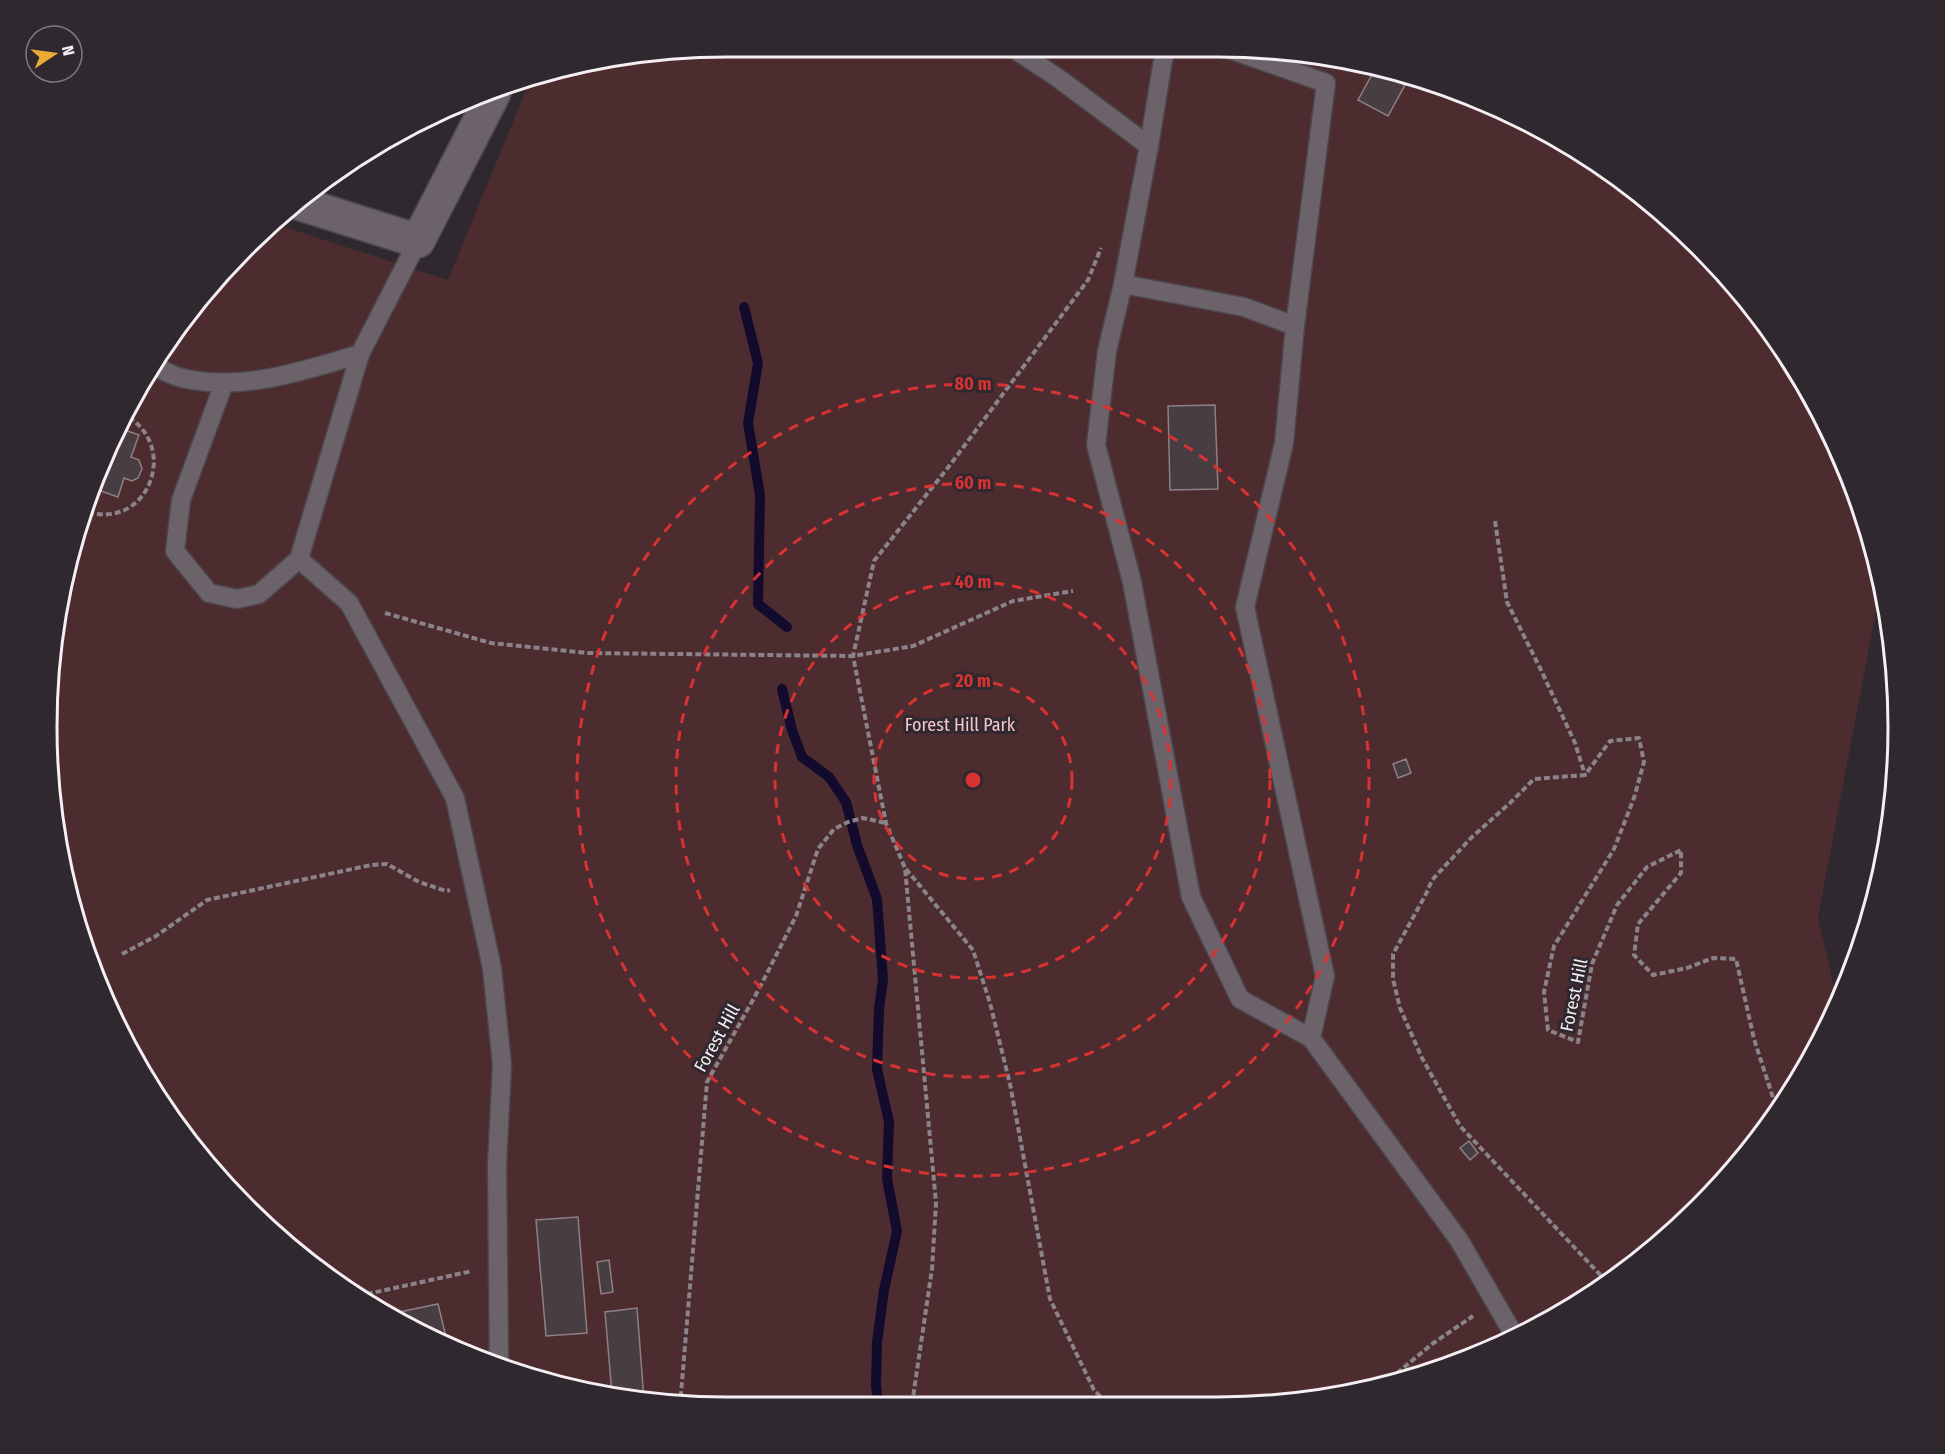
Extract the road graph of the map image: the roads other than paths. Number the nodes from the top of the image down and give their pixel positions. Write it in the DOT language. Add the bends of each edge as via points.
graph roads {
  1 [pos="1026,57"];
  2 [pos="1164,57"];
  3 [pos="1254,58"];
  4 [pos="490,101"];
  5 [pos="1149,146"];
  6 [pos="306,206"];
  7 [pos="418,241"];
  8 [pos="1123,284"];
  9 [pos="1295,326"];
  10 [pos="360,354"];
  11 [pos="161,369"];
  12 [pos="224,383"];
  13 [pos="299,559"];
  14 [pos="1311,1038"];
  15 [pos="1511,1329"];
  16 [pos="499,1356"];
  1 -- 5 [label="lane"];
  2 -- 5 [label="lane"];
  3 -- 9 [label="lane" via="1326,83"];
  4 -- 7 [label="street"];
  5 -- 8 [label="lane"];
  6 -- 7 [label="street"];
  7 -- 10 [label="lane"];
  8 -- 9 [label="lane" via="1244,307"];
  8 -- 14 [label="lane" via="1107,351 1096,445 1131,582 1191,897 1240,999"];
  9 -- 14 [label="lane" via="1284,442 1245,607 1325,976"];
  10 -- 12 [label="lane" via="295,374"];
  10 -- 13 [label="lane"];
  11 -- 12 [label="lane" via="181,378"];
  12 -- 13 [label="lane" via="181,500 175,552 210,593 237,599 259,594"];
  13 -- 16 [label="lane" via="349,603 455,798 492,968 502,1065 497,1165"];
  14 -- 15 [label="lane" via="1458,1240"];
}
